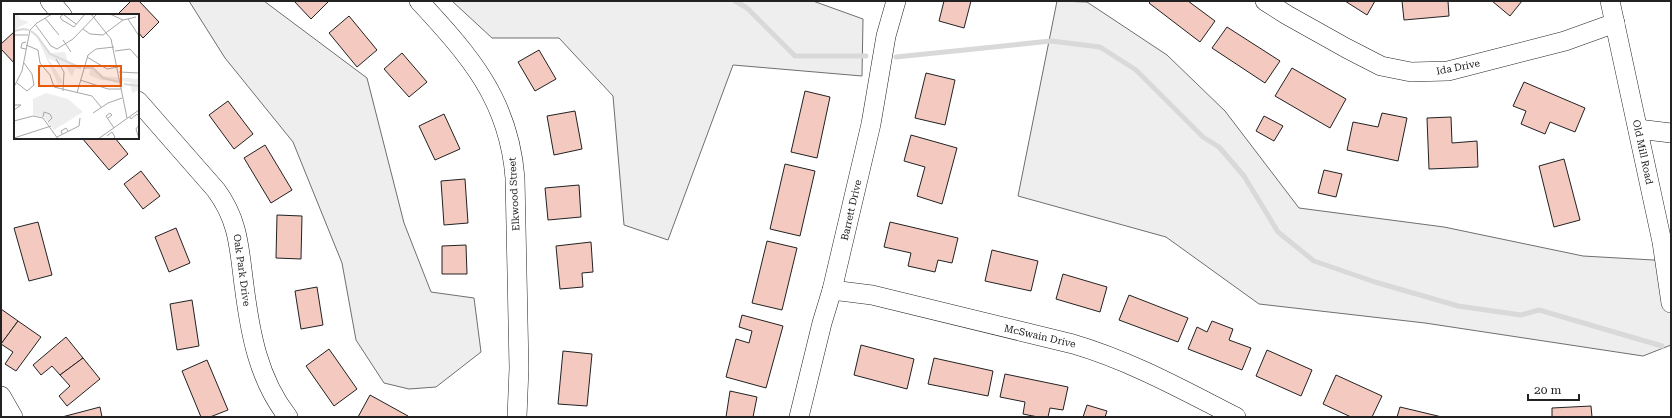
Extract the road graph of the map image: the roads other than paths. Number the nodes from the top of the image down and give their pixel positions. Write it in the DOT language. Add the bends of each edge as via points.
graph roads {
  1 [pos="50,1"];
  2 [pos="419,1"];
  3 [pos="896,1"];
  4 [pos="1265,1"];
  5 [pos="1610,1"];
  6 [pos="61,14"];
  7 [pos="1615,23"];
  8 [pos="139,102"];
  9 [pos="1638,129"];
  10 [pos="1671,133"];
  11 [pos="832,290"];
  12 [pos="1671,303"];
  13 [pos="1,396"];
  14 [pos="13,417"];
  15 [pos="288,417"];
  16 [pos="517,417"];
  17 [pos="799,417"];
  18 [pos="1236,417"];
  1 -- 6 [label="street"];
  2 -- 16 [label="street, Elkwood Street" via="465,53 485,81 504,120 509,137 515,178 519,368"];
  3 -- 11 [label="street, Barrett Drive" via="886,36 871,124"];
  4 -- 7 [label="street, Ida Drive" via="1381,66 1423,73 1454,69 1564,41"];
  5 -- 7 [label="street, Old Mill Road"];
  7 -- 9 [label="street, Old Mill Road"];
  8 -- 15 [label="street, Oak Park Drive" via="226,204 237,233 254,347 272,394"];
  9 -- 10 [label="street"];
  9 -- 12 [label="street, Old Mill Road" via="1662,242"];
  11 -- 17 [label="street, Barrett Drive"];
  11 -- 18 [label="street, McSwain Drive" via="872,295 1105,353"];
  13 -- 14 [label="street"];
}
